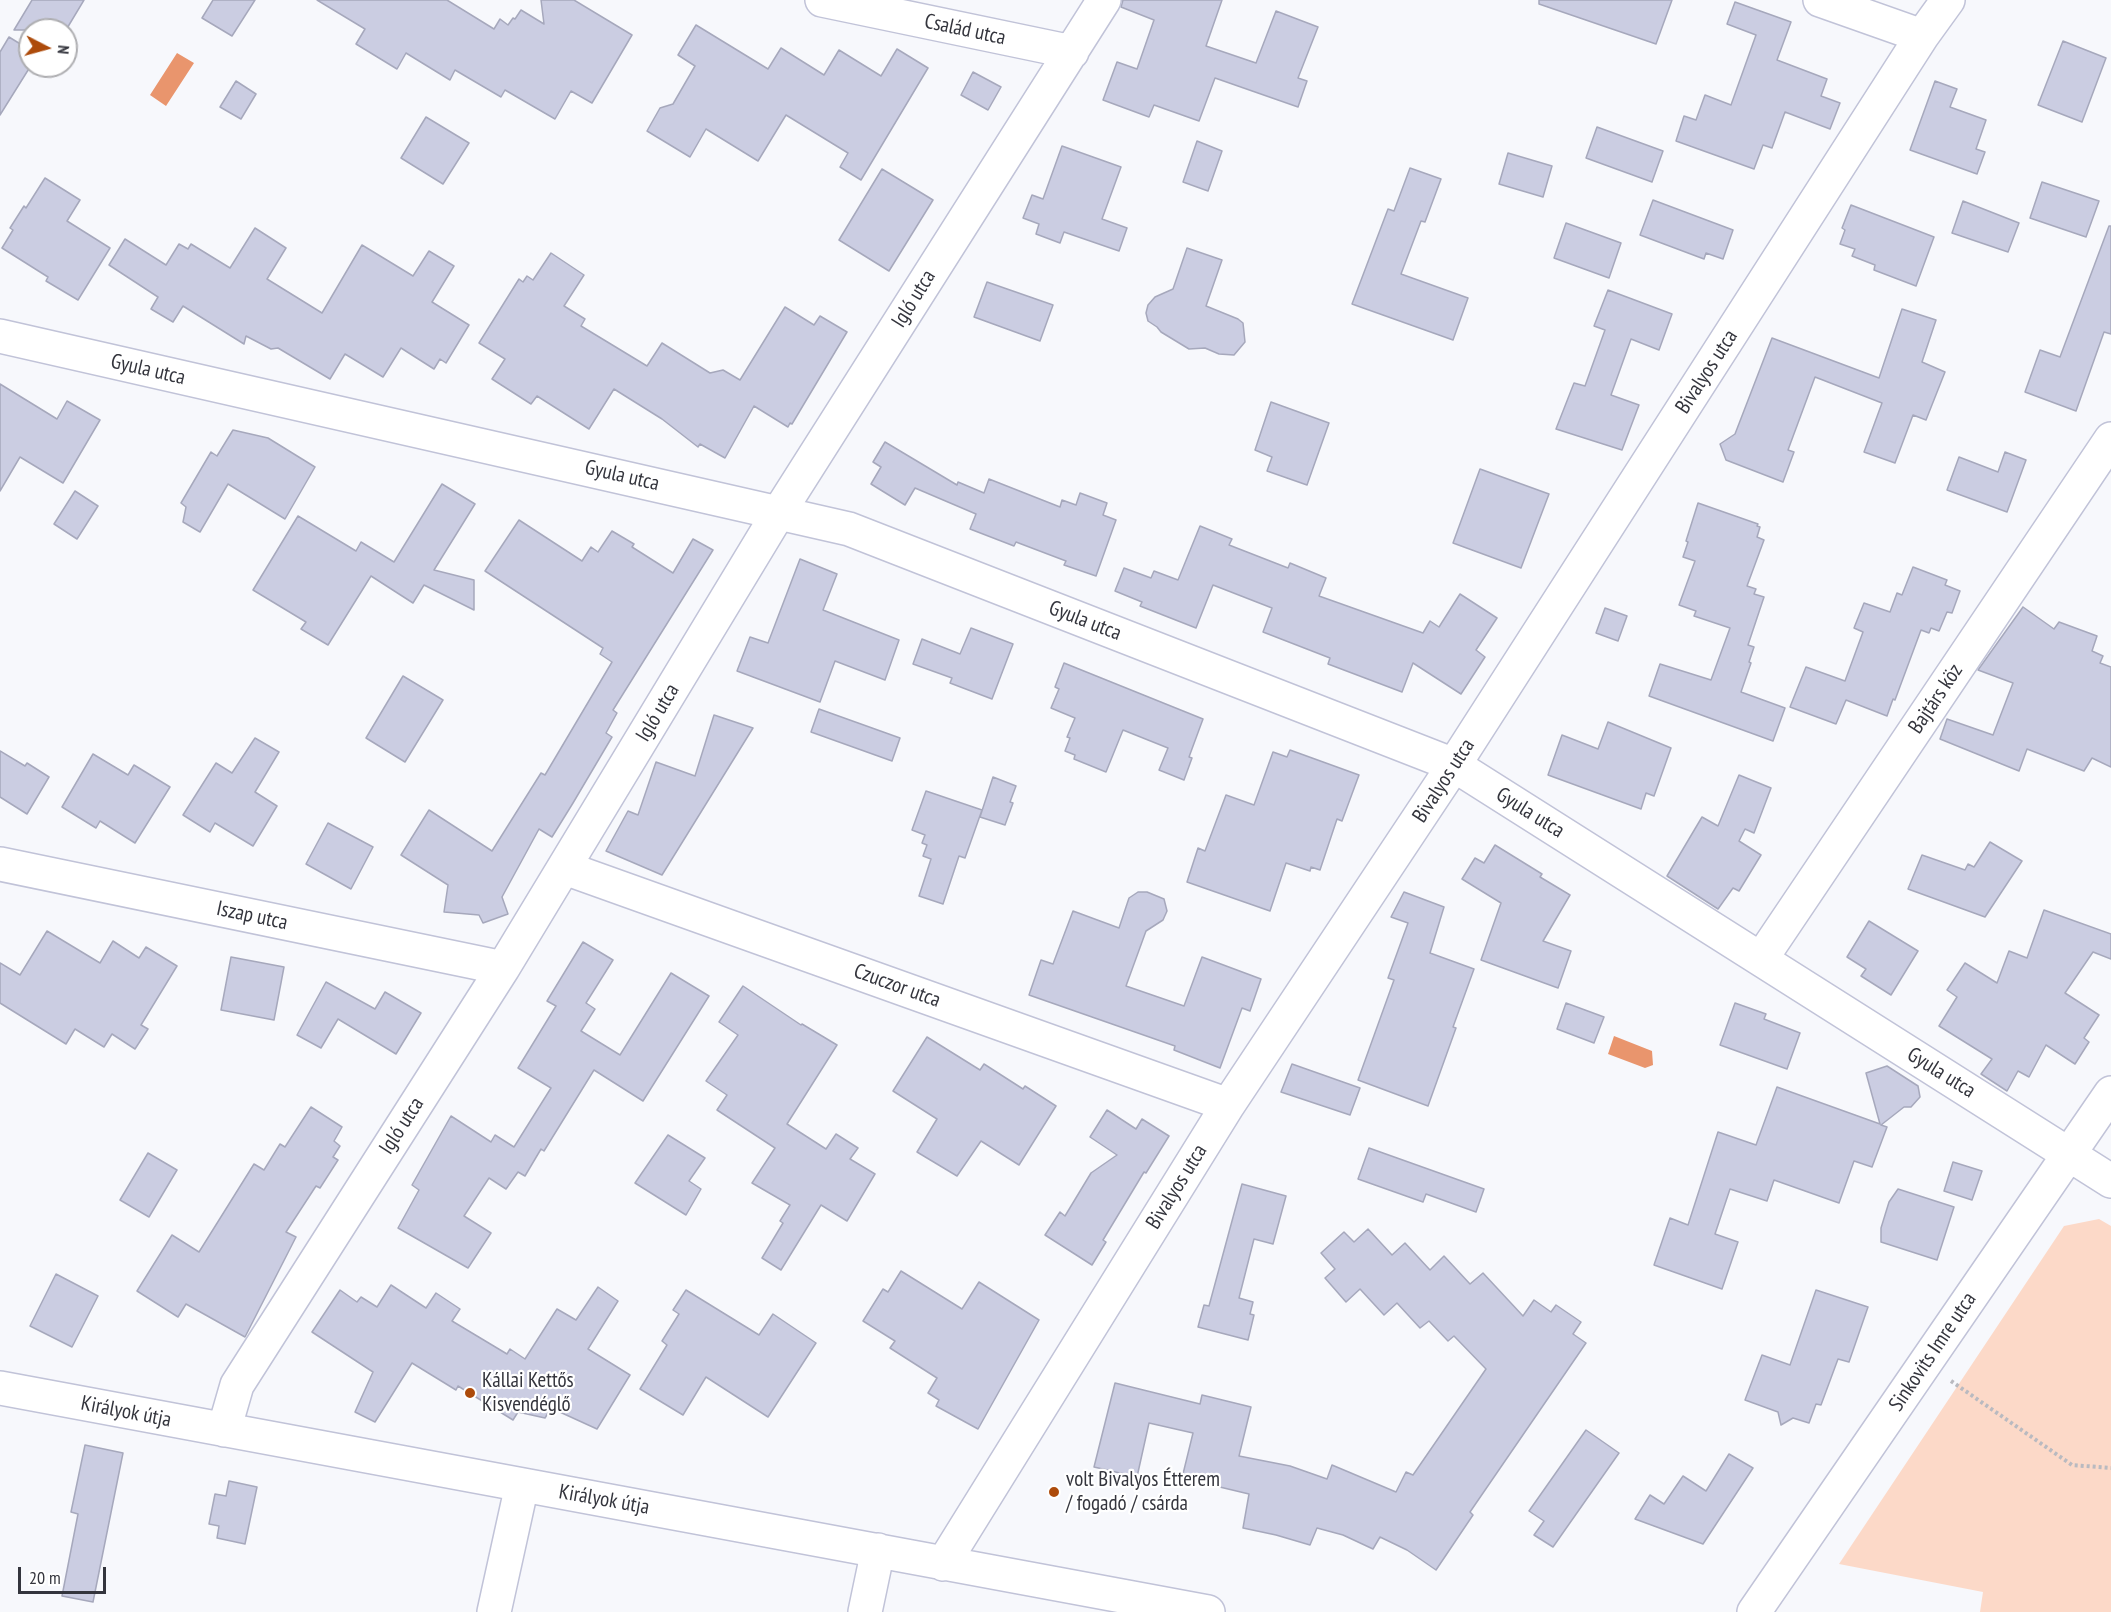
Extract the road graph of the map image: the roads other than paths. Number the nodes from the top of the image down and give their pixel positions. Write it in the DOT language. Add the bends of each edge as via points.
graph roads {
  1 [pos="822,0"];
  2 [pos="1104,0"];
  3 [pos="1820,0"];
  4 [pos="1948,0"];
  5 [pos="1922,36"];
  6 [pos="1072,52"];
  7 [pos="0,336"];
  8 [pos="2111,439"];
  9 [pos="779,512"];
  10 [pos="1454,765"];
  11 [pos="0,864"];
  12 [pos="565,868"];
  13 [pos="1761,959"];
  14 [pos="503,968"];
  15 [pos="2111,1093"];
  16 [pos="1228,1106"];
  17 [pos="2069,1154"];
  18 [pos="2111,1181"];
  19 [pos="0,1388"];
  20 [pos="224,1430"];
  21 [pos="522,1485"];
  22 [pos="878,1550"];
  23 [pos="943,1564"];
  24 [pos="494,1612"];
  25 [pos="865,1612"];
  26 [pos="1208,1612"];
  27 [pos="1754,1612"];
  1 -- 6 [label="street, Család utca"];
  2 -- 6 [label="street, Igló utca"];
  3 -- 5 [label="street"];
  4 -- 5 [label="street, Bivalyos utca"];
  5 -- 10 [label="street, Bivalyos utca"];
  6 -- 9 [label="street, Igló utca"];
  7 -- 9 [label="street, Gyula utca"];
  8 -- 13 [label="street, Bajtárs köz"];
  9 -- 10 [label="street, Gyula utca" via="849,529"];
  9 -- 12 [label="street, Igló utca"];
  10 -- 13 [label="street, Gyula utca"];
  10 -- 16 [label="street, Bivalyos utca"];
  11 -- 14 [label="street, Iszap utca"];
  12 -- 14 [label="street, Igló utca"];
  12 -- 16 [label="street, Czuczor utca"];
  13 -- 17 [label="street, Gyula utca"];
  14 -- 20 [label="street, Igló utca" via="237,1384"];
  15 -- 17 [label="street, Sinkovits Imre utca"];
  16 -- 23 [label="street, Bivalyos utca"];
  17 -- 18 [label="street, Gyula utca"];
  17 -- 27 [label="street, Sinkovits Imre utca"];
  19 -- 20 [label="street, Királyok útja"];
  20 -- 21 [label="street, Királyok útja"];
  21 -- 22 [label="street, Királyok útja"];
  21 -- 24 [label="street"];
  22 -- 23 [label="street, Királyok útja"];
  22 -- 25 [label="street"];
  23 -- 26 [label="street, Királyok útja"];
}
